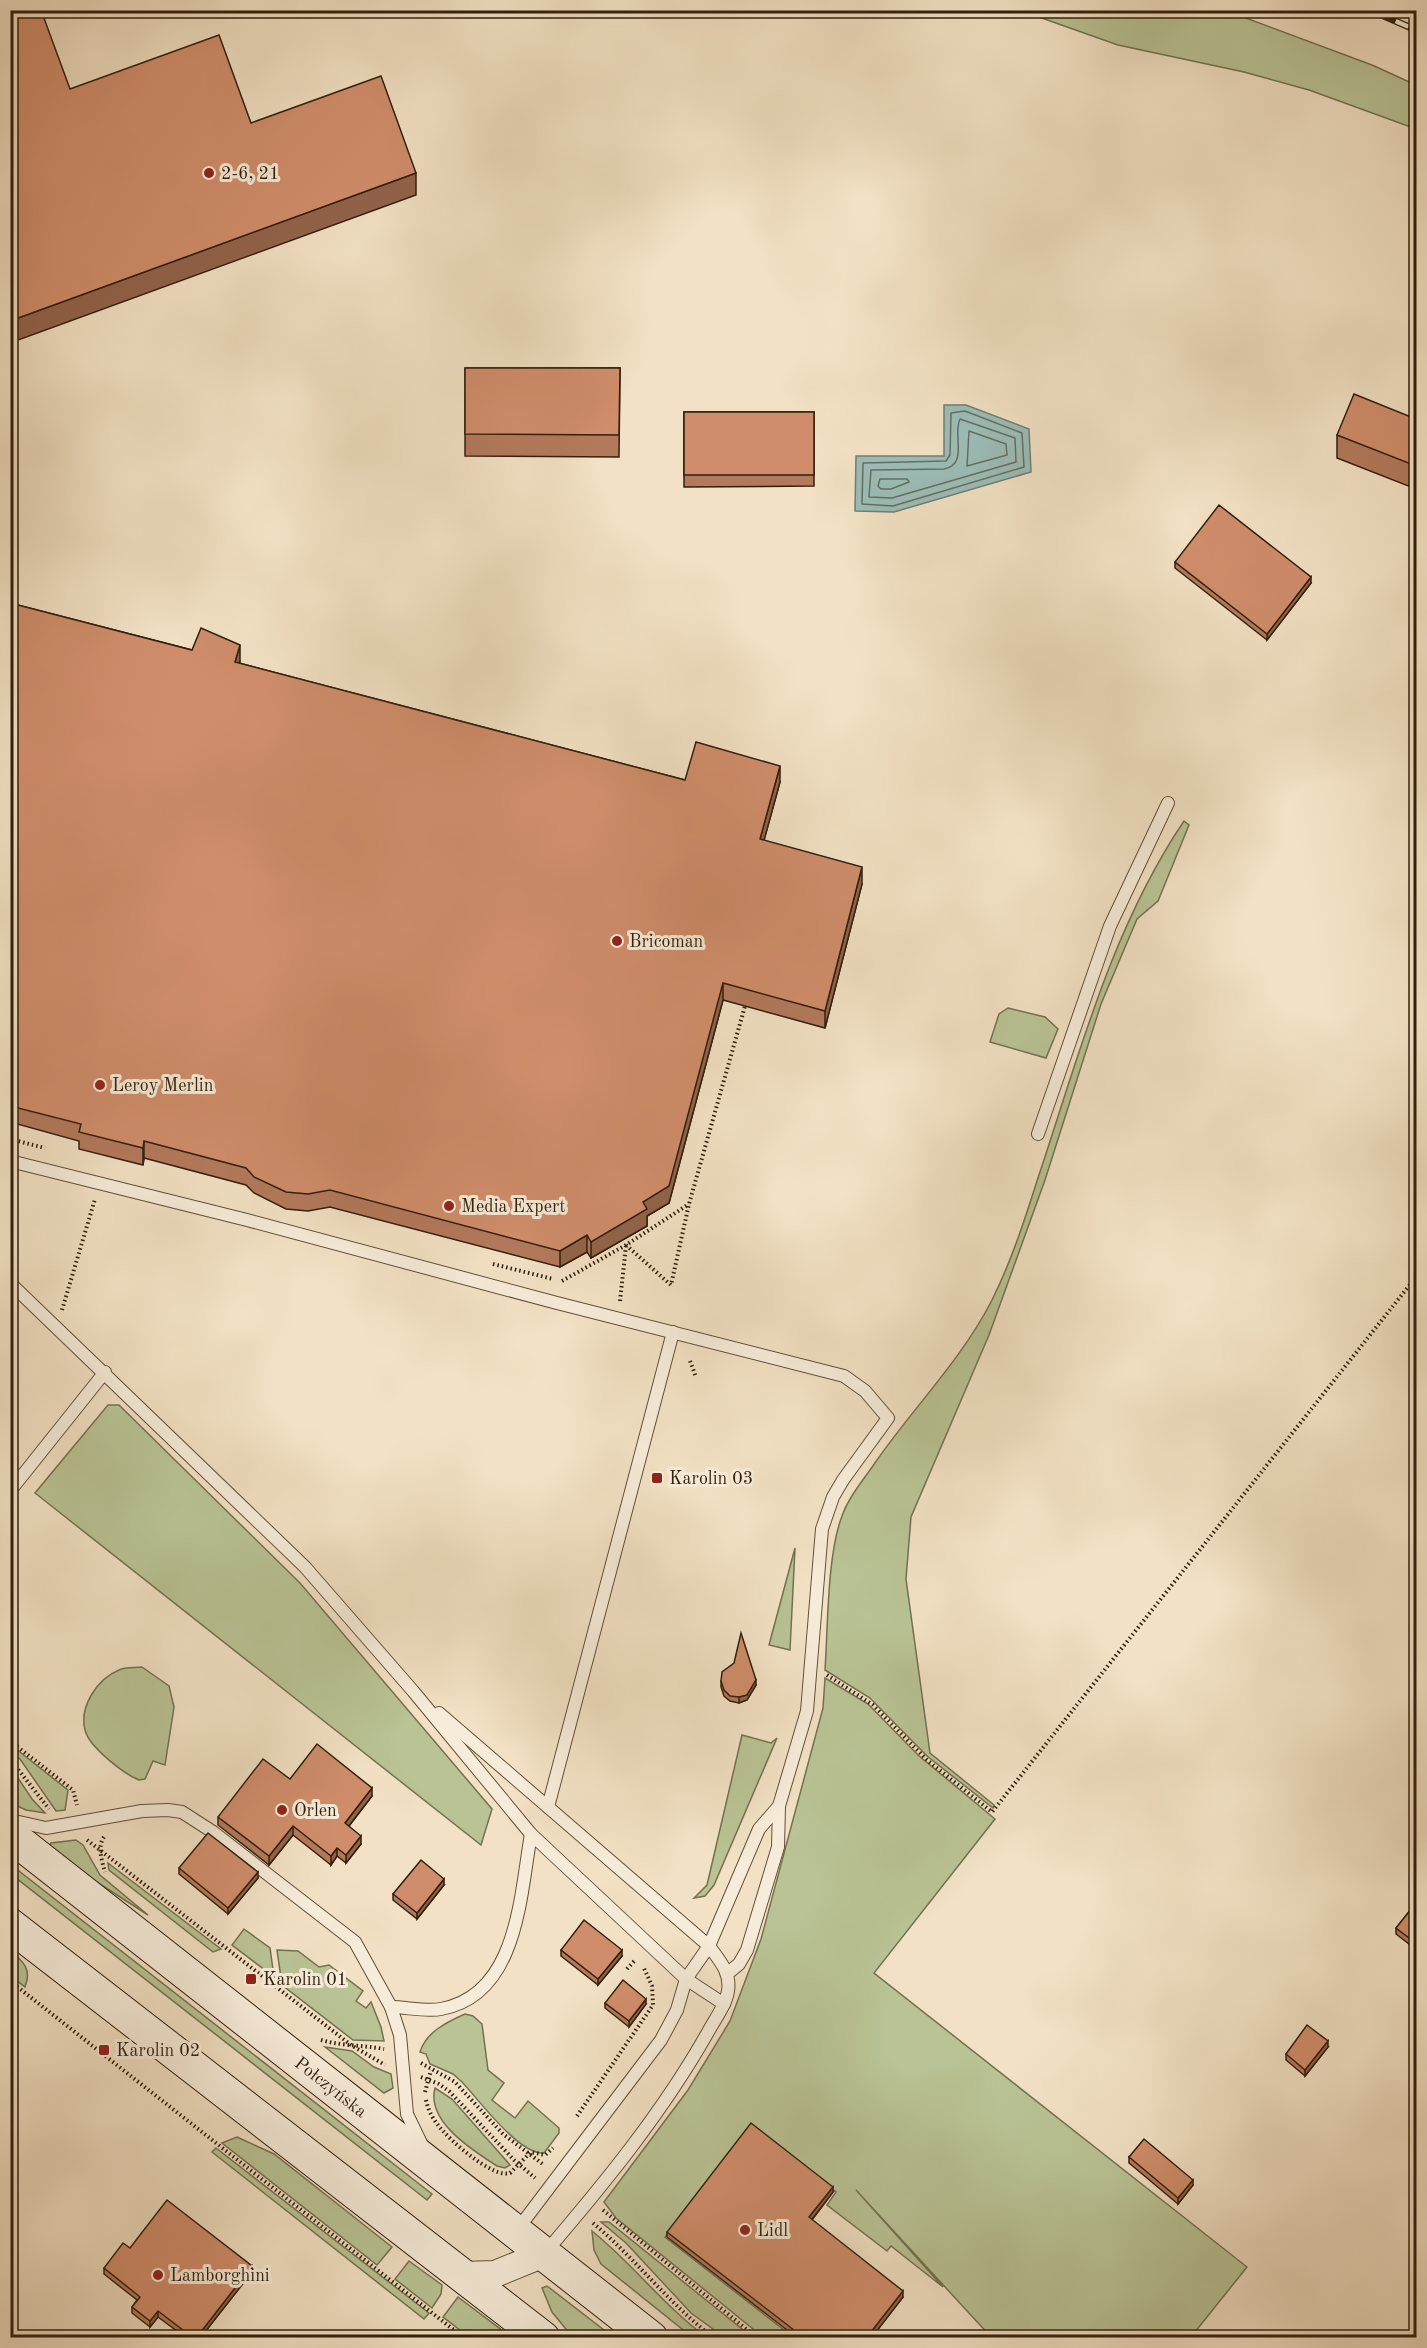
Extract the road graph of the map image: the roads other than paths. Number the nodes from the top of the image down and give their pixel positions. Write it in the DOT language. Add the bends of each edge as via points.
graph roads {
  1 [pos="1168,803"];
  2 [pos="1038,1134"];
  3 [pos="10,1161"];
  4 [pos="10,1283"];
  5 [pos="673,1332"];
  6 [pos="105,1372"];
  7 [pos="10,1491"];
  8 [pos="413,1691"];
  9 [pos="779,1806"];
  10 [pos="548,1807"];
  11 [pos="10,1820"];
  12 [pos="531,1834"];
  13 [pos="10,1835"];
  14 [pos="10,1925"];
  15 [pos="709,1946"];
  16 [pos="728,1973"];
  17 [pos="686,1979"];
  18 [pos="724,2004"];
  19 [pos="391,2007"];
  20 [pos="430,2163"];
  21 [pos="516,2231"];
  22 [pos="544,2253"];
  23 [pos="508,2269"];
  24 [pos="460,2275"];
  25 [pos="515,2315"];
  26 [pos="543,2337"];
  27 [pos="651,2337"];
  1 -- 2 [label="lane" via="1110,926"];
  3 -- 5 [label="lane"];
  4 -- 6 [label="lane"];
  5 -- 9 [label="lane" via="844,1376 865,1391 888,1418 833,1497 822,1529 807,1711"];
  5 -- 10 [label="lane"];
  6 -- 7 [label="lane"];
  6 -- 8 [label="lane" via="305,1567"];
  8 -- 10 [label="lane"];
  8 -- 12 [label="lane"];
  9 -- 15 [label="lane" via="759,1829"];
  9 -- 16 [label="lane" via="778,1848 747,1950"];
  10 -- 15 [label="lane"];
  11 -- 19 [label="lane" via="46,1828 142,1811 182,1812 354,1942"];
  12 -- 17 [label="lane"];
  12 -- 19 [label="lane" via="512,1938 484,1988 465,2002 440,2009"];
  13 -- 20 [label="main road, Połczyńska"];
  14 -- 24 [label="main road"];
  15 -- 16 [label="lane"];
  15 -- 17 [label="lane"];
  16 -- 18 [label="lane"];
  17 -- 18 [label="lane"];
  17 -- 21 [label="lane" via="677,2010 661,2040"];
  18 -- 22 [label="lane" via="679,2082 590,2200"];
  19 -- 20 [label="lane" via="400,2036 407,2114"];
  20 -- 21 [label="main road, Połczyńska"];
  21 -- 22 [label="main road, Połczyńska"];
  21 -- 23 [label="street"];
  22 -- 23 [label="street"];
  22 -- 27 [label="main road, Połczyńska"];
  23 -- 24 [label="street" via="495,2274"];
  23 -- 25 [label="street"];
  24 -- 25 [label="main road"];
  25 -- 26 [label="main road"];
}
